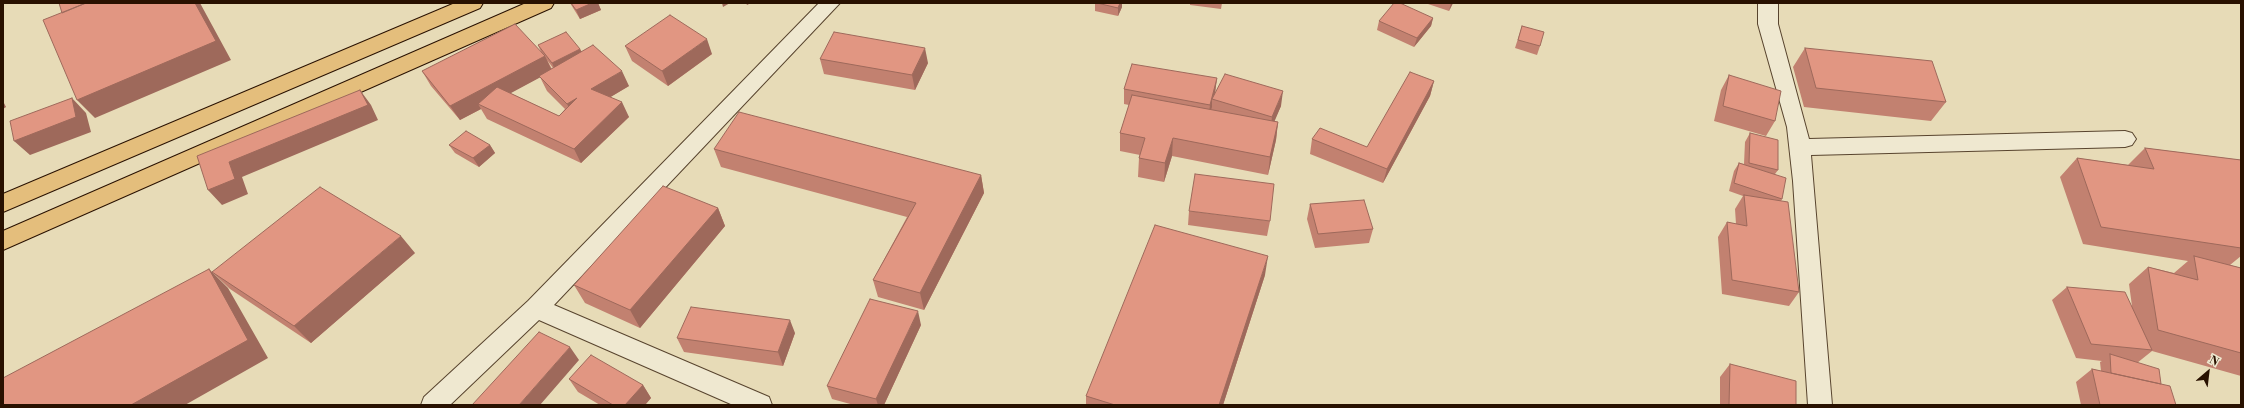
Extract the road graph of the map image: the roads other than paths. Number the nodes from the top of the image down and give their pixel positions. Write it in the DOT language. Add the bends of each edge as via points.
graph roads {
  1 [pos="473,3"];
  2 [pos="544,3"];
  3 [pos="830,3"];
  4 [pos="1768,3"];
  5 [pos="2125,139"];
  6 [pos="1800,147"];
  7 [pos="3,203"];
  8 [pos="3,241"];
  9 [pos="536,308"];
  10 [pos="433,405"];
  11 [pos="760,405"];
  12 [pos="1820,405"];
  1 -- 7 [label="main road"];
  2 -- 8 [label="main road"];
  3 -- 9 [label="street"];
  4 -- 6 [label="street" via="1768,24 1797,127"];
  5 -- 6 [label="street"];
  6 -- 12 [label="street"];
  9 -- 10 [label="street"];
  9 -- 11 [label="street"];
}
